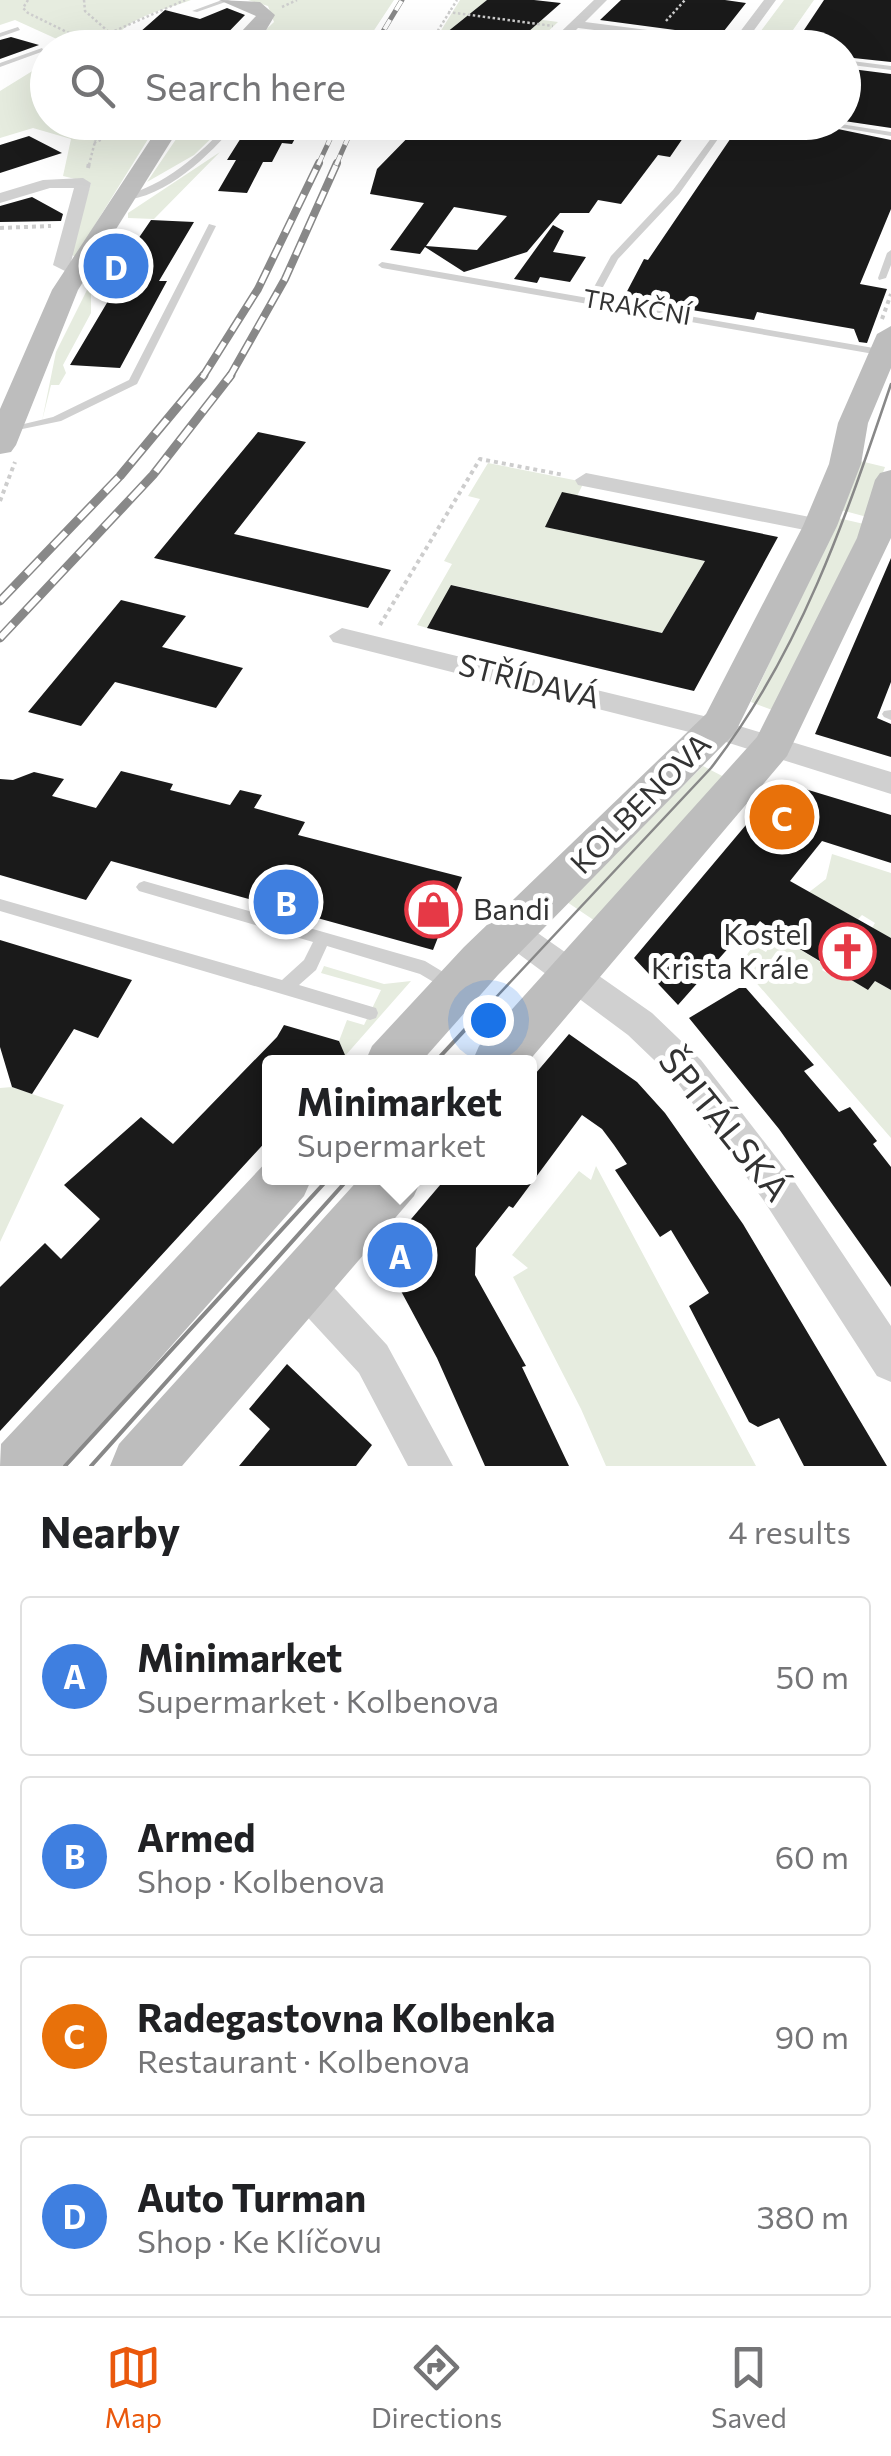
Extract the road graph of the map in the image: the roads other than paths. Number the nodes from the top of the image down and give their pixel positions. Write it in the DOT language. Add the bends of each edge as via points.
graph roads {
  1 [pos="228,0"];
  2 [pos="601,0"];
  3 [pos="770,0"];
  4 [pos="195,11"];
  5 [pos="573,26"];
  6 [pos="18,29"];
  7 [pos="257,30"];
  8 [pos="569,30"];
  9 [pos="614,30"];
  10 [pos="747,30"];
  11 [pos="0,35"];
  12 [pos="30,55"];
  13 [pos="861,64"];
  14 [pos="0,66"];
  15 [pos="891,68"];
  16 [pos="861,130"];
  17 [pos="891,134"];
  18 [pos="161,140"];
  19 [pos="219,140"];
  20 [pos="714,140"];
  21 [pos="0,198"];
  22 [pos="123,199"];
  23 [pos="212,226"];
  24 [pos="891,253"];
  25 [pos="382,265"];
  26 [pos="77,270"];
  27 [pos="882,278"];
  28 [pos="592,299"];
  29 [pos="889,347"];
  30 [pos="3,438"];
  31 [pos="586,480"];
  32 [pos="891,480"];
  33 [pos="820,526"];
  34 [pos="883,540"];
  35 [pos="342,636"];
  36 [pos="716,729"];
  37 [pos="773,746"];
  38 [pos="891,783"];
  39 [pos="144,887"];
  40 [pos="0,905"];
  41 [pos="511,930"];
  42 [pos="323,938"];
  43 [pos="573,977"];
  44 [pos="284,989"];
  45 [pos="457,989"];
  46 [pos="370,1013"];
  47 [pos="396,1055"];
  48 [pos="503,1055"];
  49 [pos="279,1185"];
  50 [pos="388,1185"];
  51 [pos="301,1282"];
  52 [pos="891,1362"];
  53 [pos="24,1466"];
  54 [pos="142,1466"];
  55 [pos="431,1466"];
  1 -- 4 [label="lane"];
  1 -- 7 [label="main road" via="266,15"];
  2 -- 5 [label="street"];
  3 -- 10 [label="street"];
  5 -- 8 [label="street"];
  5 -- 9 [label="street"];
  6 -- 11 [label="lane"];
  12 -- 14 [label="lane"];
  13 -- 15 [label="lane"];
  16 -- 17 [label="lane"];
  18 -- 22 [label="main road"];
  19 -- 22 [label="lane" via="152,189"];
  20 -- 28 [label="lane" via="614,258"];
  21 -- 26 [label="street" via="58,181 84,184 62,265"];
  22 -- 26 [label="main road"];
  23 -- 30 [label="lane" via="133,382"];
  24 -- 27 [label="lane"];
  25 -- 28 [label="lane, TRAKČNÍ"];
  26 -- 30 [label="main road"];
  28 -- 29 [label="lane, TRAKČNÍ"];
  29 -- 33 [label="main road, KOLBENOVA" via="873,369"];
  31 -- 33 [label="street"];
  32 -- 34 [label="main road, KOLBENOVA"];
  33 -- 36 [label="main road, KOLBENOVA"];
  34 -- 37 [label="main road, KOLBENOVA"];
  35 -- 36 [label="street, STŘÍDAVÁ"];
  36 -- 37 [label="street, STŘÍDAVÁ"];
  36 -- 41 [label="main road, KOLBENOVA"];
  37 -- 38 [label="street, STŘÍDAVÁ"];
  37 -- 43 [label="main road, KOLBENOVA"];
  39 -- 42 [label="lane"];
  40 -- 44 [label="lane"];
  41 -- 43 [label="street, ŠPITÁLSKÁ"];
  41 -- 45 [label="main road, KOLBENOVA"];
  42 -- 44 [label="lane" via="310,964"];
  42 -- 45 [label="lane" via="425,968"];
  43 -- 48 [label="main road, KOLBENOVA"];
  43 -- 52 [label="street, ŠPITÁLSKÁ" via="640,1024 690,1071 777,1188"];
  44 -- 46 [label="lane"];
  45 -- 47 [label="main road, KOLBENOVA"];
  49 -- 53 [label="main road"];
  50 -- 51 [label="main road"];
  51 -- 54 [label="main road"];
  51 -- 55 [label="street" via="374,1359"];
}
